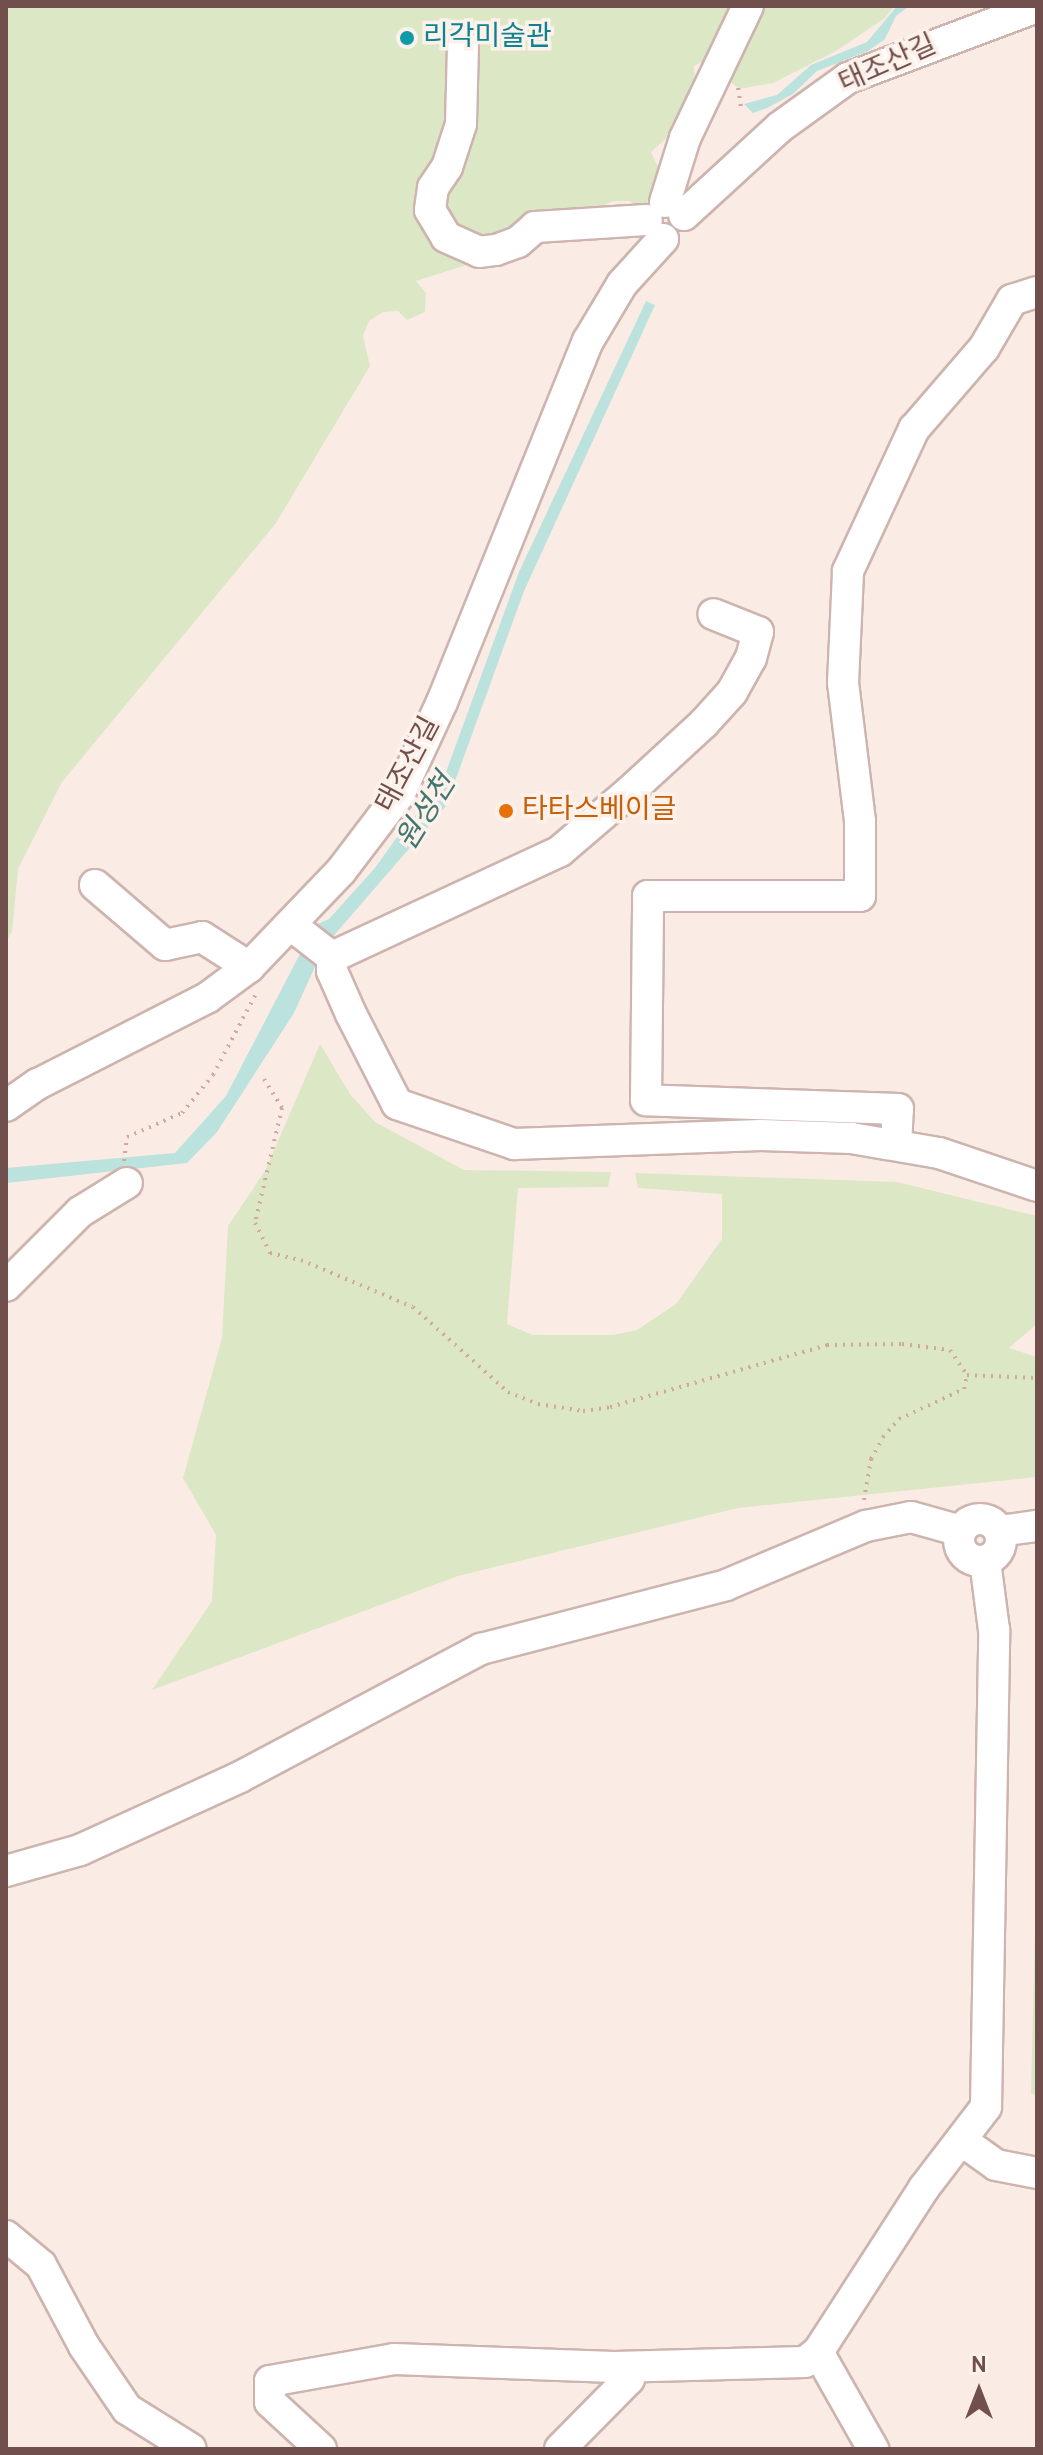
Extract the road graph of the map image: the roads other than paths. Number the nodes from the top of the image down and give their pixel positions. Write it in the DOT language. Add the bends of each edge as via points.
graph roads {
  1 [pos="748,6"];
  2 [pos="1037,7"];
  3 [pos="463,46"];
  4 [pos="665,219"];
  5 [pos="1037,292"];
  6 [pos="713,614"];
  7 [pos="95,885"];
  8 [pos="312,942"];
  9 [pos="255,976"];
  10 [pos="6,1106"];
  11 [pos="896,1145"];
  12 [pos="127,1183"];
  13 [pos="1037,1186"];
  14 [pos="6,1286"];
  15 [pos="1037,1526"];
  16 [pos="961,1531"];
  17 [pos="1000,1531"];
  18 [pos="985,1561"];
  19 [pos="6,1871"];
  20 [pos="961,2140"];
  21 [pos="1037,2173"];
  22 [pos="6,2236"];
  23 [pos="818,2352"];
  24 [pos="631,2367"];
  25 [pos="191,2449"];
  26 [pos="321,2449"];
  27 [pos="560,2449"];
  28 [pos="873,2449"];
  1 -- 4 [label="street" via="685,138"];
  2 -- 4 [label="street, 태조산길" via="848,78"];
  3 -- 4 [label="street" via="461,124 447,167 433,188 430,210 446,237 479,252 518,242 535,227"];
  4 -- 8 [label="street, 태조산길" via="588,341 442,702 399,795"];
  5 -- 11 [label="street" via="1012,300 984,348 914,429 848,571 843,683 860,821 860,896 648,896 646,1100 898,1109"];
  6 -- 8 [label="street" via="758,632 751,658 714,713 560,851"];
  7 -- 9 [label="street" via="165,945 202,937"];
  8 -- 9 [label="street, 태조산길"];
  8 -- 11 [label="street" via="397,1104 514,1144 761,1135"];
  9 -- 10 [label="street, 태조산길" via="38,1084"];
  11 -- 13 [label="street" via="939,1153"];
  12 -- 14 [label="street" via="80,1212"];
  15 -- 17 [label="street"];
  16 -- 17 [label="street" via="978,1518"];
  16 -- 18 [label="street" via="962,1552"];
  16 -- 19 [label="street" via="911,1517 860,1528 726,1585 481,1649 240,1777 80,1850"];
  17 -- 18 [label="street" via="999,1551"];
  18 -- 20 [label="street" via="994,1630 986,2107"];
  20 -- 21 [label="street" via="996,2165"];
  20 -- 23 [label="street"];
  22 -- 25 [label="street" via="41,2265 84,2346 127,2409"];
  23 -- 24 [label="street" via="805,2362"];
  23 -- 28 [label="street"];
  24 -- 26 [label="street" via="394,2359 270,2381 270,2402"];
  24 -- 27 [label="street" via="629,2379"];
}
